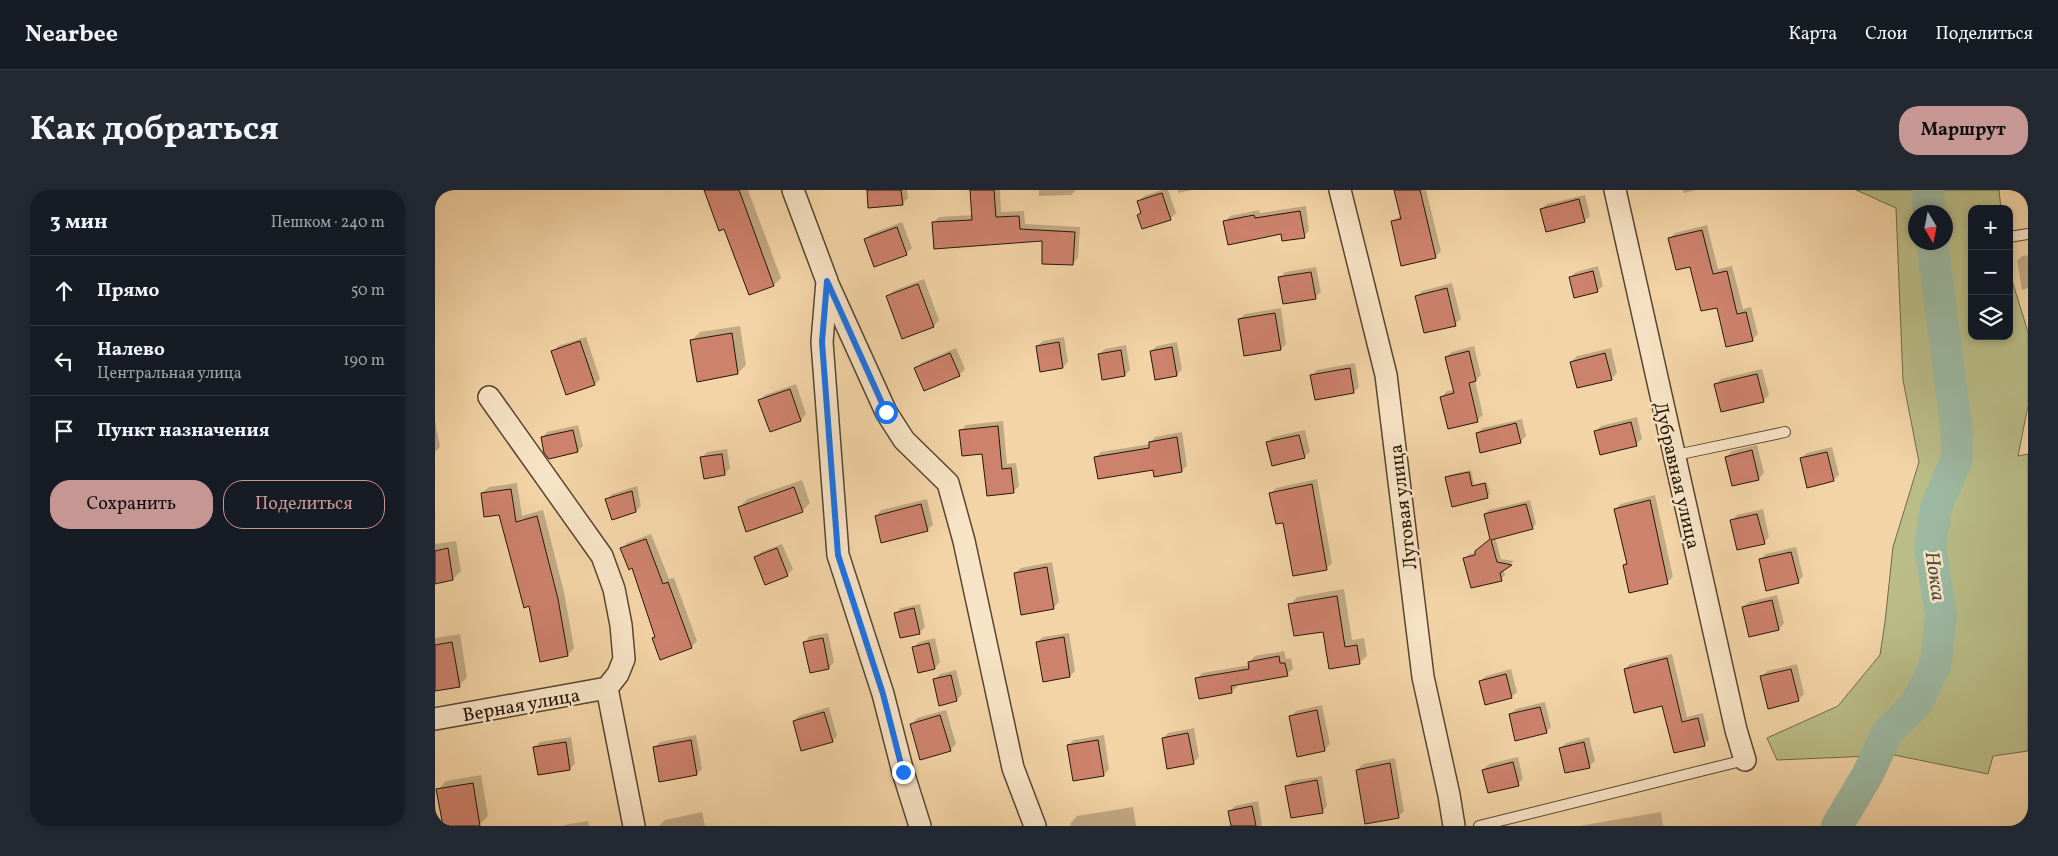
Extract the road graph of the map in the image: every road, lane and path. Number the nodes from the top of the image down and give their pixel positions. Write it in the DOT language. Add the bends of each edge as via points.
graph roads {
  1 [pos="793,190"];
  2 [pos="1340,190"];
  3 [pos="1615,190"];
  4 [pos="2028,234"];
  5 [pos="2013,236"];
  6 [pos="827,281"];
  7 [pos="489,397"];
  8 [pos="1785,432"];
  9 [pos="1675,455"];
  10 [pos="607,688"];
  11 [pos="435,719"];
  12 [pos="1745,760"];
  13 [pos="634,826"];
  14 [pos="920,826"];
  15 [pos="1035,826"];
  16 [pos="1454,826"];
  17 [pos="1479,826"];
  1 -- 6 [label="street"];
  2 -- 16 [label="street, Луговая улица" via="1386,375 1423,677"];
  3 -- 9 [label="street, Дубравная улица"];
  4 -- 5 [label="lane"];
  6 -- 14 [label="street" via="822,342 838,555 883,694"];
  6 -- 15 [label="street" via="886,412 904,440 947,482 964,541 1013,768"];
  7 -- 10 [label="street" via="602,556 614,589 624,659"];
  8 -- 9 [label="lane"];
  9 -- 12 [label="street, Дубравная улица"];
  10 -- 11 [label="street, Верная улица"];
  10 -- 13 [label="street"];
  12 -- 17 [label="lane"];
}
